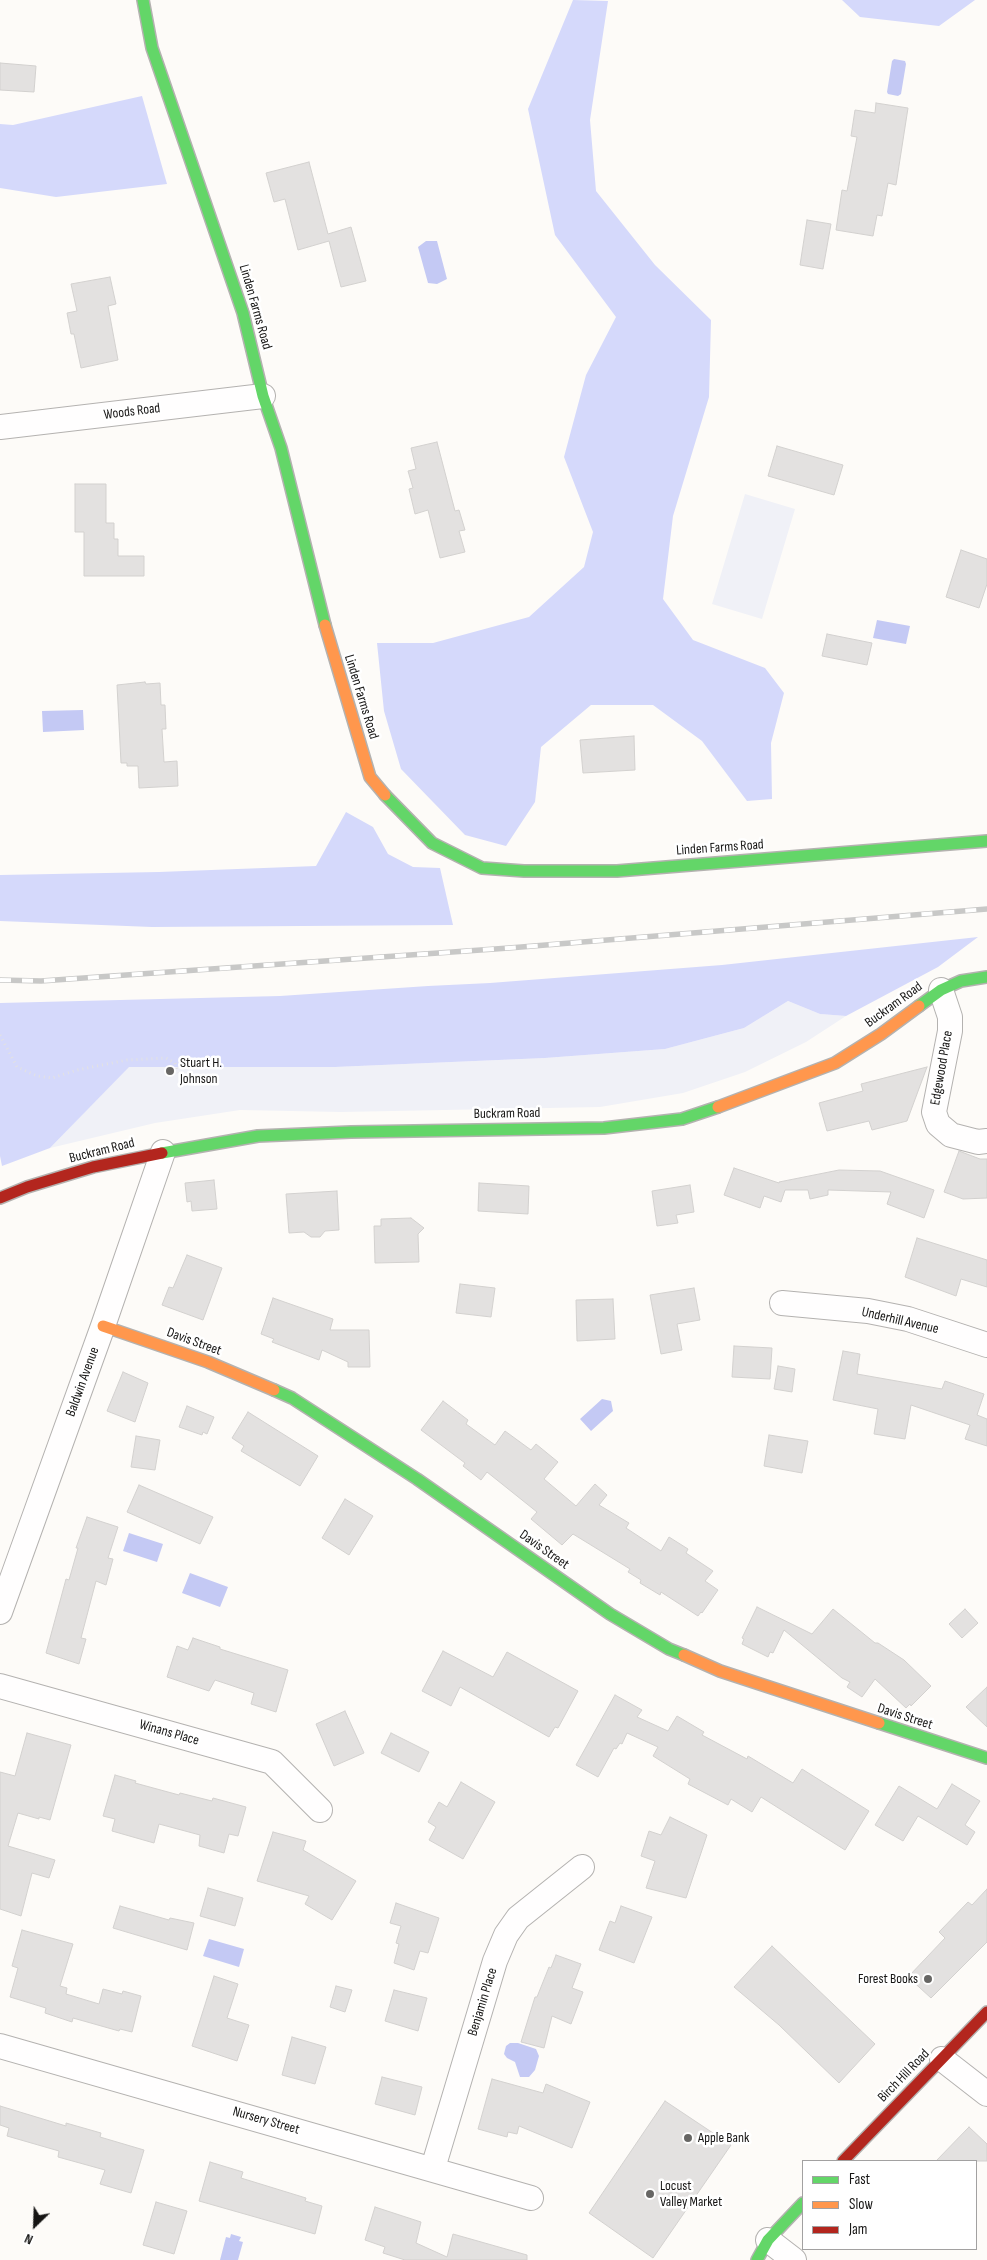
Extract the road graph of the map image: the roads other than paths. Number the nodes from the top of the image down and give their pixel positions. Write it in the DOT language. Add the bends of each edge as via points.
graph roads {
  1 [pos="143,0"];
  2 [pos="263,396"];
  3 [pos="0,427"];
  4 [pos="987,841"];
  5 [pos="987,967"];
  6 [pos="984,977"];
  7 [pos="941,990"];
  8 [pos="987,1142"];
  9 [pos="163,1152"];
  10 [pos="0,1198"];
  11 [pos="782,1303"];
  12 [pos="103,1326"];
  13 [pos="987,1345"];
  14 [pos="0,1612"];
  15 [pos="0,1686"];
  16 [pos="987,1758"];
  17 [pos="320,1810"];
  18 [pos="582,1867"];
  19 [pos="987,2012"];
  20 [pos="0,2046"];
  21 [pos="942,2058"];
  22 [pos="987,2094"];
  23 [pos="845,2160"];
  24 [pos="433,2168"];
  25 [pos="531,2198"];
  26 [pos="802,2205"];
  27 [pos="763,2250"];
  28 [pos="794,2260"];
  1 -- 2 [label="street, Linden Farms Road" via="152,48 244,313"];
  2 -- 3 [label="street, Woods Road"];
  2 -- 4 [label="street, Linden Farms Road" via="281,448 333,656 370,776 432,843 482,868 598,871"];
  5 -- 6 [label="street"];
  6 -- 7 [label="street, Buckram Road" via="961,981"];
  7 -- 8 [label="street, Edgewood Place" via="950,1017 950,1031 934,1112 938,1124 951,1135"];
  7 -- 9 [label="street, Buckram Road" via="881,1034 834,1063 682,1119 604,1128 258,1136"];
  9 -- 10 [label="street, Buckram Road" via="92,1167"];
  9 -- 12 [label="street, Baldwin Avenue"];
  11 -- 13 [label="street, Underhill Avenue" via="868,1311 908,1319"];
  12 -- 14 [label="street, Baldwin Avenue"];
  12 -- 16 [label="street, Davis Street" via="208,1362 292,1398 417,1479 610,1614 669,1649 720,1672"];
  15 -- 17 [label="street, Winans Place" via="272,1762"];
  18 -- 24 [label="street, Benjamin Place" via="518,1918 506,1935"];
  19 -- 21 [label="street, Birch Hill Road"];
  20 -- 24 [label="street, Nursery Street"];
  21 -- 22 [label="street"];
  21 -- 23 [label="street, Birch Hill Road"];
  24 -- 25 [label="street, Nursery Street"];
  26 -- 27 [label="street"];
  27 -- 28 [label="street"];
}
